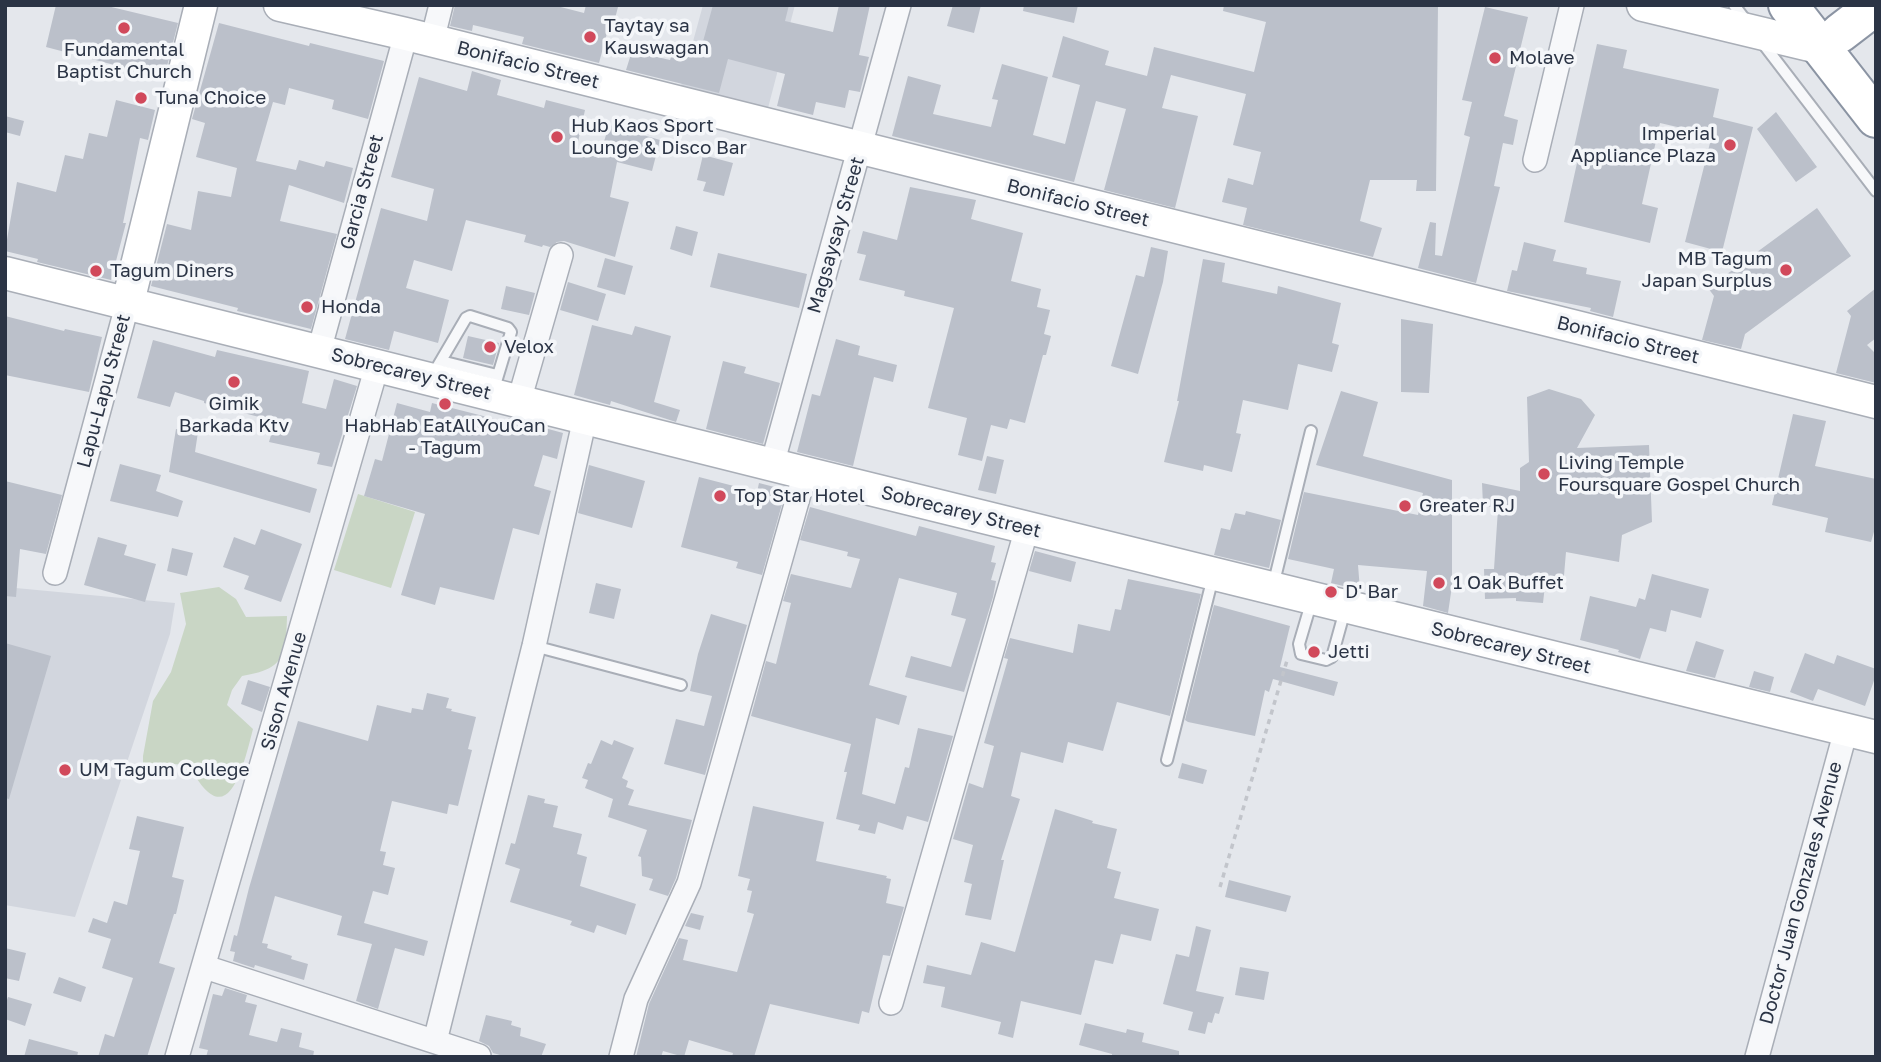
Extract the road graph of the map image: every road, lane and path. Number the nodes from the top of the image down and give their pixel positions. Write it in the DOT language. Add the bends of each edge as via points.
graph roads {
  1 [pos="201,5"];
  2 [pos="280,5"];
  3 [pos="441,5"];
  4 [pos="899,5"];
  5 [pos="1572,5"];
  6 [pos="1643,5"];
  7 [pos="1734,5"];
  8 [pos="1788,5"];
  9 [pos="1870,11"];
  10 [pos="1826,29"];
  11 [pos="1754,32"];
  12 [pos="419,38"];
  13 [pos="1876,80"];
  14 [pos="1876,118"];
  15 [pos="861,149"];
  16 [pos="1535,160"];
  17 [pos="1876,191"];
  18 [pos="561,255"];
  19 [pos="5,273"];
  20 [pos="128,302"];
  21 [pos="319,351"];
  22 [pos="377,366"];
  23 [pos="436,370"];
  24 [pos="503,390"];
  25 [pos="1876,402"];
  26 [pos="585,418"];
  27 [pos="1311,431"];
  28 [pos="772,465"];
  29 [pos="805,473"];
  30 [pos="1027,528"];
  31 [pos="55,573"];
  32 [pos="1214,574"];
  33 [pos="1272,589"];
  34 [pos="1312,598"];
  35 [pos="1346,607"];
  36 [pos="534,646"];
  37 [pos="1290,649"];
  38 [pos="681,685"];
  39 [pos="1846,730"];
  40 [pos="1876,737"];
  41 [pos="1167,760"];
  42 [pos="1220,887"];
  43 [pos="205,967"];
  44 [pos="891,1003"];
  45 [pos="435,1041"];
  46 [pos="479,1056"];
  47 [pos="177,1057"];
  48 [pos="621,1057"];
  49 [pos="1757,1057"];
  1 -- 20 [label="street, Lapu-Lapu Street"];
  2 -- 12 [label="street, Bonifacio Street"];
  3 -- 12 [label="street, Garcia Street"];
  4 -- 15 [label="street, Magsaysay Street"];
  5 -- 16 [label="street"];
  6 -- 11 [label="street"];
  7 -- 11 [label="lane"];
  8 -- 10 [label="highway"];
  9 -- 10 [label="highway"];
  10 -- 11 [label="street"];
  10 -- 13 [label="highway"];
  10 -- 14 [label="highway"];
  11 -- 17 [label="lane"];
  12 -- 15 [label="street, Bonifacio Street"];
  12 -- 21 [label="street, Garcia Street"];
  15 -- 25 [label="street, Bonifacio Street"];
  15 -- 28 [label="street, Magsaysay Street"];
  18 -- 24 [label="street"];
  19 -- 20 [label="street, Sobrecarey Street"];
  20 -- 21 [label="street, Sobrecarey Street"];
  20 -- 31 [label="street, Lapu-Lapu Street"];
  21 -- 22 [label="street, Sobrecarey Street"];
  22 -- 23 [label="street, Sobrecarey Street"];
  22 -- 43 [label="street, Sison Avenue"];
  23 -- 24 [label="street, Sobrecarey Street"];
  23 -- 24 [label="lane" via="471,316 510,330"];
  24 -- 26 [label="street, Sobrecarey Street"];
  26 -- 28 [label="street, Sobrecarey Street"];
  26 -- 36 [label="street"];
  27 -- 33 [label="lane"];
  28 -- 29 [label="street, Sobrecarey Street"];
  29 -- 30 [label="street, Sobrecarey Street"];
  29 -- 48 [label="street" via="689,883 636,999"];
  30 -- 32 [label="street, Sobrecarey Street"];
  30 -- 44 [label="street"];
  32 -- 33 [label="street, Sobrecarey Street"];
  32 -- 41 [label="lane"];
  33 -- 34 [label="street, Sobrecarey Street"];
  34 -- 35 [label="street, Sobrecarey Street"];
  34 -- 35 [label="lane" via="1299,644 1301,654 1326,660 1332,657"];
  35 -- 39 [label="street, Sobrecarey Street"];
  36 -- 38 [label="lane"];
  36 -- 45 [label="street"];
  37 -- 42 [label="path"];
  39 -- 40 [label="street, Sobrecarey Street"];
  39 -- 49 [label="street, Doctor Juan Gonzales Avenue"];
  43 -- 45 [label="street"];
  43 -- 47 [label="street, Sison Avenue"];
  45 -- 46 [label="street"];
}
